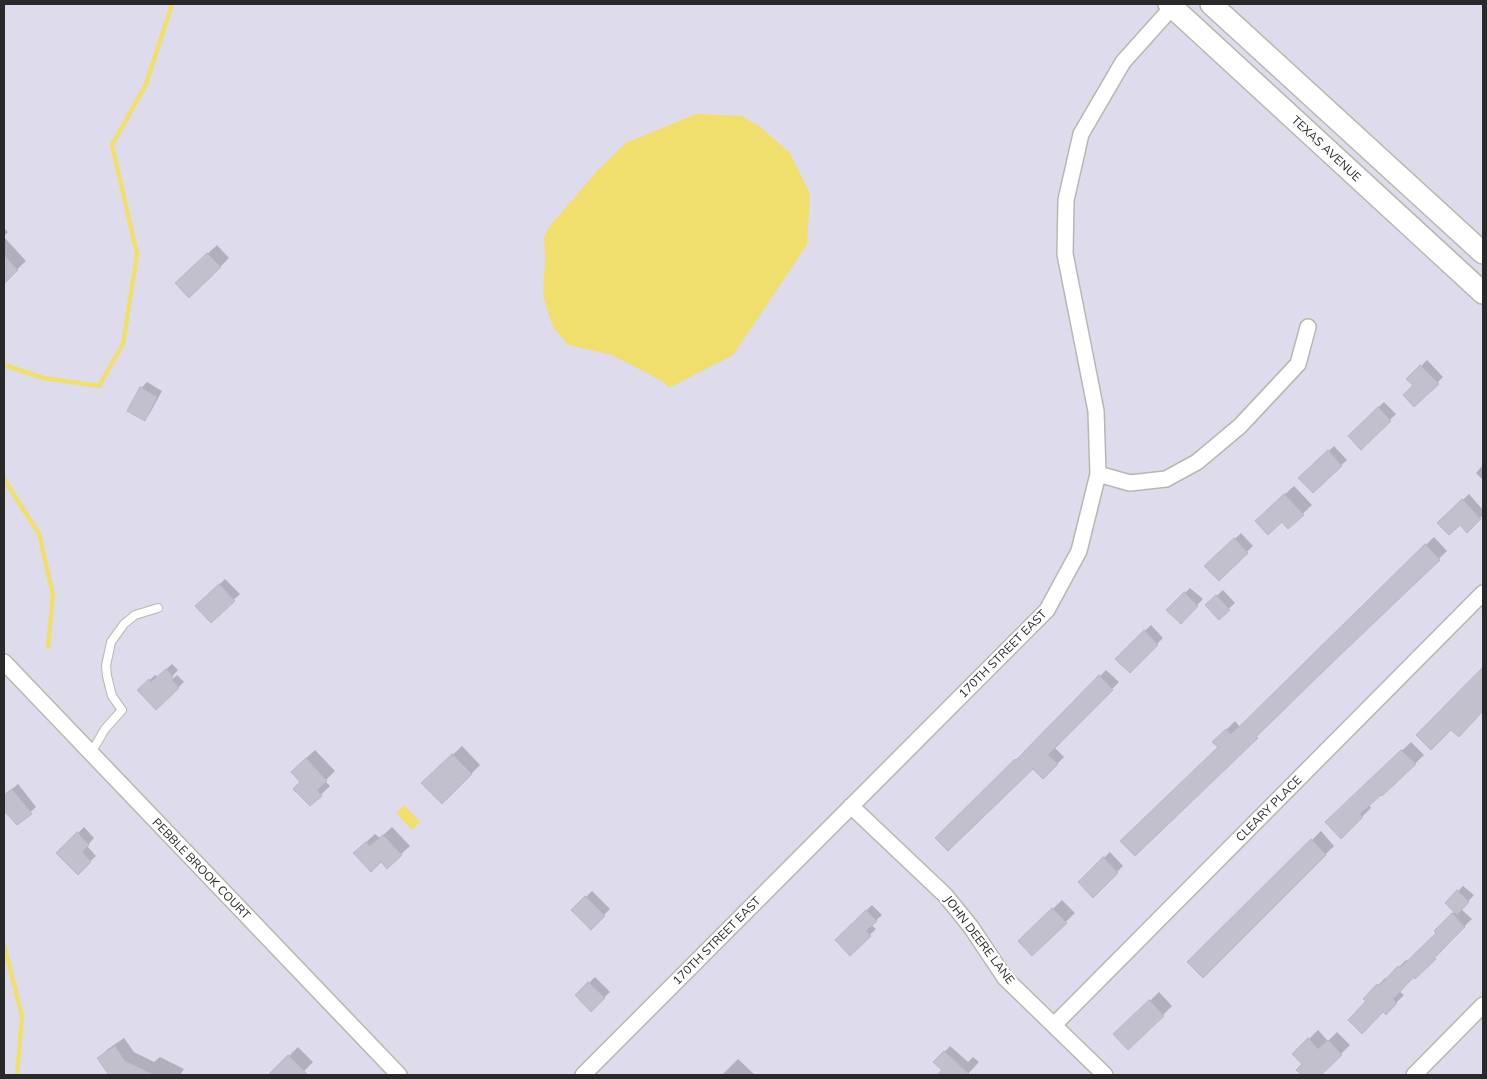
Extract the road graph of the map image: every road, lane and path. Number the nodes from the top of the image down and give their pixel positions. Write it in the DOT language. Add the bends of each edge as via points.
graph roads {
  1 [pos="1211,4"];
  2 [pos="1172,5"];
  3 [pos="1483,253"];
  4 [pos="1483,294"];
  5 [pos="1308,327"];
  6 [pos="1098,474"];
  7 [pos="1483,593"];
  8 [pos="158,608"];
  9 [pos="4,662"];
  10 [pos="91,753"];
  11 [pos="852,806"];
  12 [pos="1483,1005"];
  13 [pos="1054,1025"];
  14 [pos="399,1075"];
  15 [pos="582,1075"];
  16 [pos="1105,1075"];
  17 [pos="1414,1075"];
  1 -- 3 [label="main road"];
  2 -- 4 [label="main road, TEXAS AVENUE"];
  2 -- 6 [label="street, 170TH STREET EAST" via="1123,62 1081,134 1066,200 1064,254 1096,411"];
  5 -- 6 [label="street" via="1298,364 1240,426 1197,462 1166,479 1130,483"];
  6 -- 11 [label="street, 170TH STREET EAST" via="1079,551 1047,610"];
  7 -- 13 [label="street, CLEARY PLACE"];
  8 -- 10 [label="lane" via="135,615 111,642 107,676 112,696 122,710 105,729"];
  9 -- 10 [label="street, PEBBLE BROOK COURT"];
  10 -- 14 [label="street, PEBBLE BROOK COURT"];
  11 -- 13 [label="street, JOHN DEERE LANE" via="945,894 1005,978"];
  11 -- 15 [label="street, 170TH STREET EAST"];
  12 -- 17 [label="street"];
  13 -- 16 [label="street, JOHN DEERE LANE"];
}
